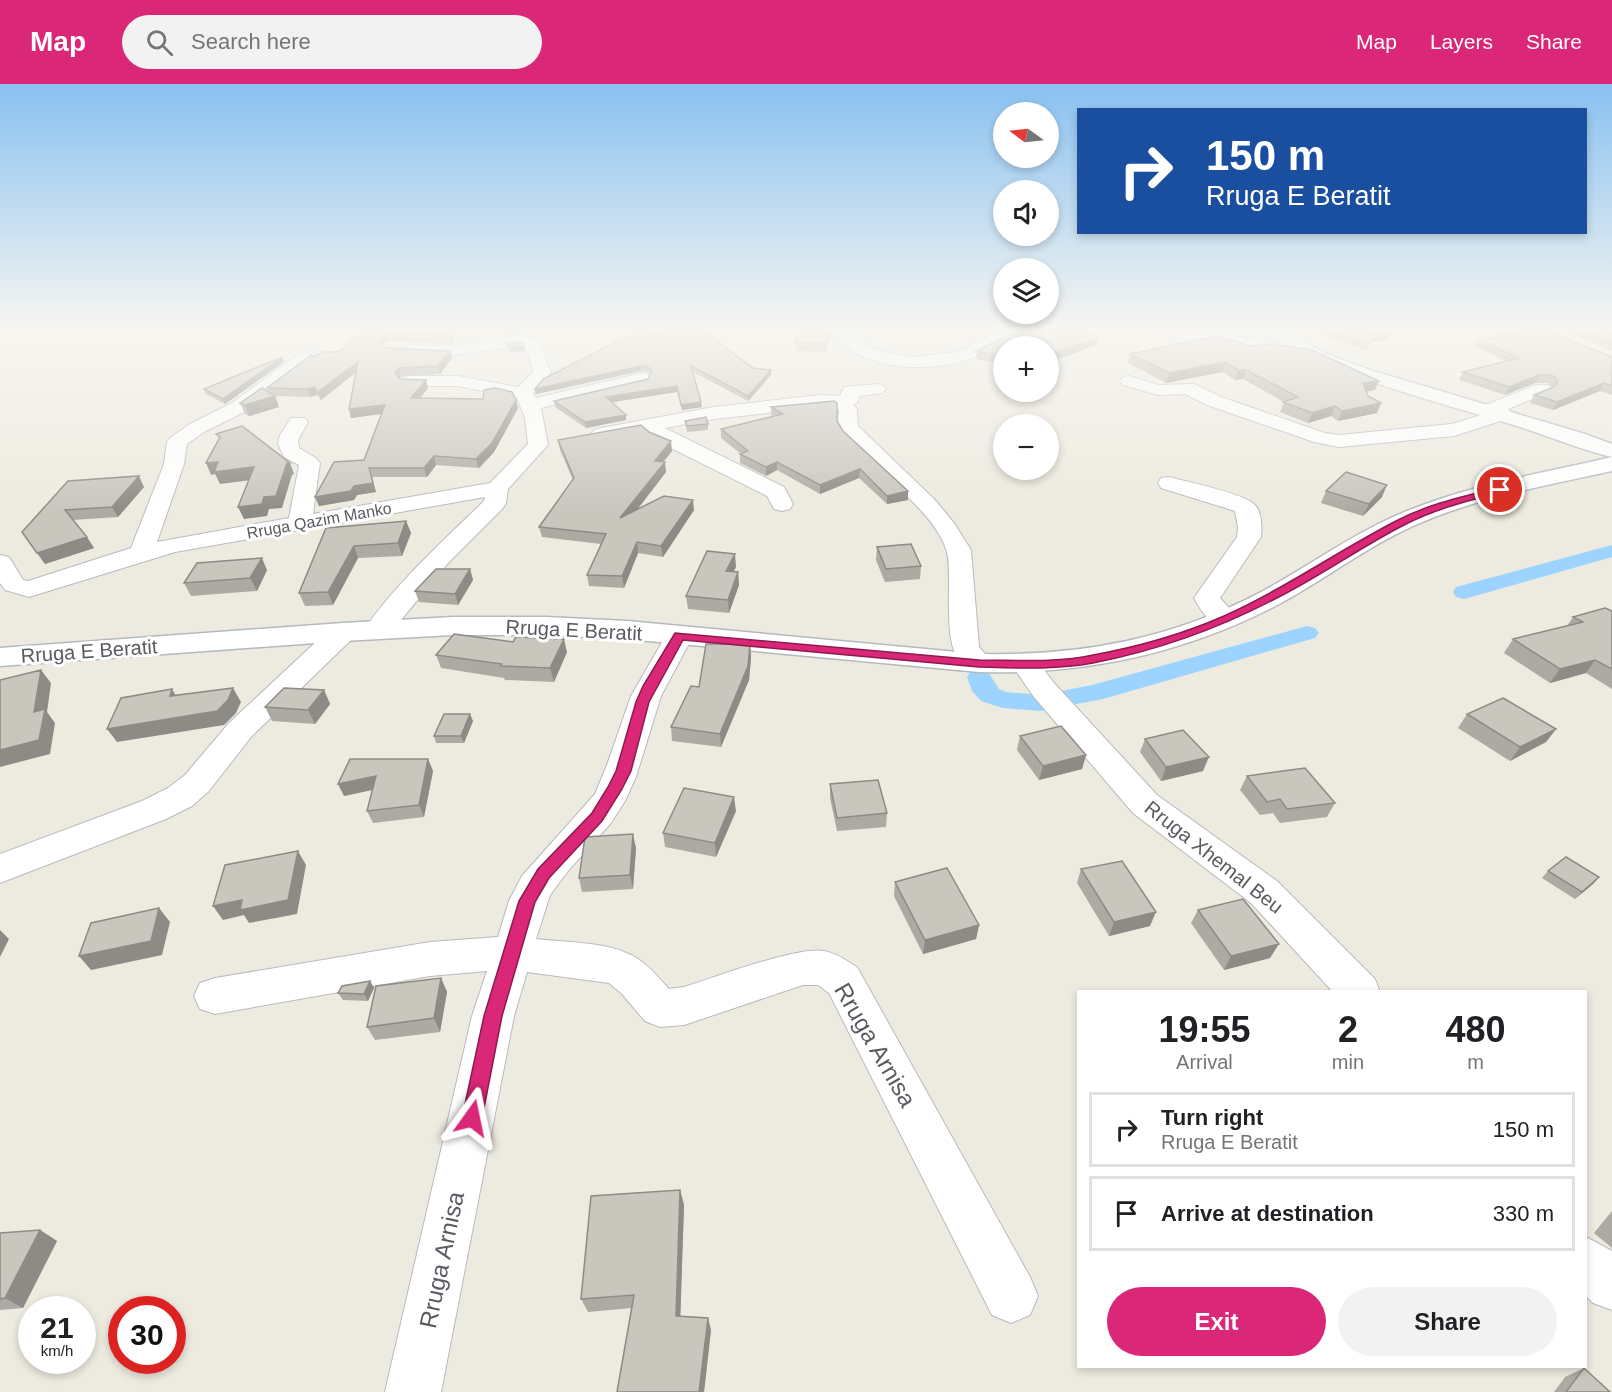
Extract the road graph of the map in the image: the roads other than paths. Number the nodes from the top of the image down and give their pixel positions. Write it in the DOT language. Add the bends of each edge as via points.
graph roads {
  1 [pos="260,391"];
  2 [pos="497,391"];
  3 [pos="527,391"];
  4 [pos="571,391"];
  5 [pos="849,391"];
  6 [pos="1194,391"];
  7 [pos="1424,391"];
  8 [pos="1538,391"];
  9 [pos="528,399"];
  10 [pos="840,402"];
  11 [pos="1497,412"];
  12 [pos="298,422"];
  13 [pos="646,425"];
  14 [pos="584,438"];
  15 [pos="561,442"];
  16 [pos="538,445"];
  17 [pos="1612,451"];
  18 [pos="1612,464"];
  19 [pos="1169,483"];
  20 [pos="496,496"];
  21 [pos="782,504"];
  22 [pos="300,522"];
  23 [pos="141,553"];
  24 [pos="0,562"];
  25 [pos="1226,619"];
  26 [pos="377,631"];
  27 [pos="343,632"];
  28 [pos="679,636"];
  29 [pos="0,657"];
  30 [pos="979,663"];
  31 [pos="1025,664"];
  32 [pos="0,869"];
  33 [pos="512,953"];
  34 [pos="1358,990"];
  35 [pos="215,996"];
  36 [pos="1587,1264"];
  37 [pos="1612,1284"];
  38 [pos="1011,1296"];
  39 [pos="413,1392"];
  1 -- 23 [label="street" via="177,442 174,464"];
  2 -- 9 [label="street"];
  3 -- 9 [label="street"];
  4 -- 9 [label="street"];
  5 -- 10 [label="street" via="851,399"];
  6 -- 11 [label="street" via="1321,438 1340,441 1454,430"];
  7 -- 11 [label="main road"];
  8 -- 11 [label="street"];
  9 -- 16 [label="street" via="536,420"];
  10 -- 13 [label="street" via="766,406"];
  10 -- 30 [label="street" via="848,409 848,427 859,441 927,505 959,550 965,649"];
  11 -- 17 [label="main road"];
  12 -- 22 [label="street" via="288,438 288,447 310,463"];
  13 -- 14 [label="street"];
  13 -- 21 [label="street" via="776,492"];
  15 -- 16 [label="street"];
  16 -- 20 [label="street"];
  18 -- 25 [label="main road, Rruga E Beratit" via="1456,501 1401,522 1272,597"];
  19 -- 25 [label="street" via="1238,502 1246,508 1249,537 1207,598"];
  20 -- 22 [label="street, Rruga Qazim Manko"];
  20 -- 26 [label="street"];
  22 -- 23 [label="street, Rruga Qazim Manko"];
  23 -- 24 [label="street, Rruga Qazim Manko" via="28,589 14,585"];
  25 -- 31 [label="main road, Rruga E Beratit" via="1172,639 1092,660"];
  26 -- 27 [label="main road, Rruga E Beratit"];
  26 -- 28 [label="main road, Rruga E Beratit" via="546,626"];
  27 -- 29 [label="main road, Rruga E Beratit"];
  27 -- 32 [label="street" via="240,730 197,783 180,797"];
  28 -- 30 [label="main road, Rruga E Beratit"];
  28 -- 33 [label="street, Rruga Arnisa" via="643,702 615,789 597,817 534,886"];
  30 -- 31 [label="main road, Rruga E Beratit"];
  31 -- 34 [label="street, Rruga Xhemal Beu" via="1145,804 1264,892"];
  33 -- 35 [label="street, Rruga Arnisa" via="430,959"];
  33 -- 38 [label="street, Rruga Arnisa" via="622,970 660,1008 684,1005 802,968 824,968 843,980"];
  33 -- 39 [label="street, Rruga Arnisa" via="493,1016"];
  36 -- 37 [label="street"];
}
